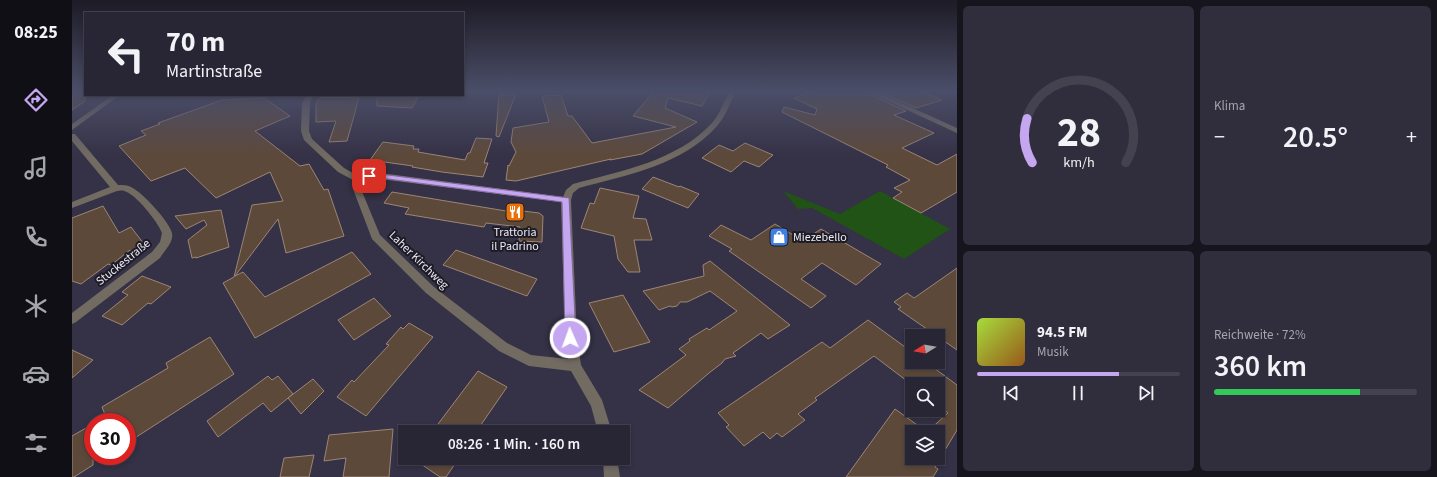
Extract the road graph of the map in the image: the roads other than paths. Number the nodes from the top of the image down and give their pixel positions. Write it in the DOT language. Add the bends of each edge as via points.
graph roads {
  1 [pos="92,113"];
  2 [pos="306,113"];
  3 [pos="721,113"];
  4 [pos="918,113"];
  5 [pos="72,128"];
  6 [pos="957,131"];
  7 [pos="72,136"];
  8 [pos="360,180"];
  9 [pos="116,188"];
  10 [pos="566,200"];
  11 [pos="72,205"];
  12 [pos="72,319"];
  13 [pos="575,366"];
  14 [pos="603,425"];
  15 [pos="611,465"];
  16 [pos="612,477"];
  1 -- 5 [label="street"];
  2 -- 8 [label="street" via="305,131 308,140 341,170"];
  3 -- 10 [label="street" via="715,124 687,147 653,164 576,186 569,192"];
  4 -- 6 [label="street"];
  7 -- 9 [label="street"];
  8 -- 10 [label="street" via="369,176 388,177"];
  8 -- 13 [label="street, Laher Kirchweg" via="357,189 376,236 430,290 503,347 529,360"];
  9 -- 11 [label="street"];
  9 -- 12 [label="street, Stuckestraße" via="128,189 139,197 165,228 168,234 165,243 156,254"];
  10 -- 13 [label="street" via="570,338"];
  13 -- 14 [label="street" via="597,404"];
  15 -- 16 [label="street"];
}
